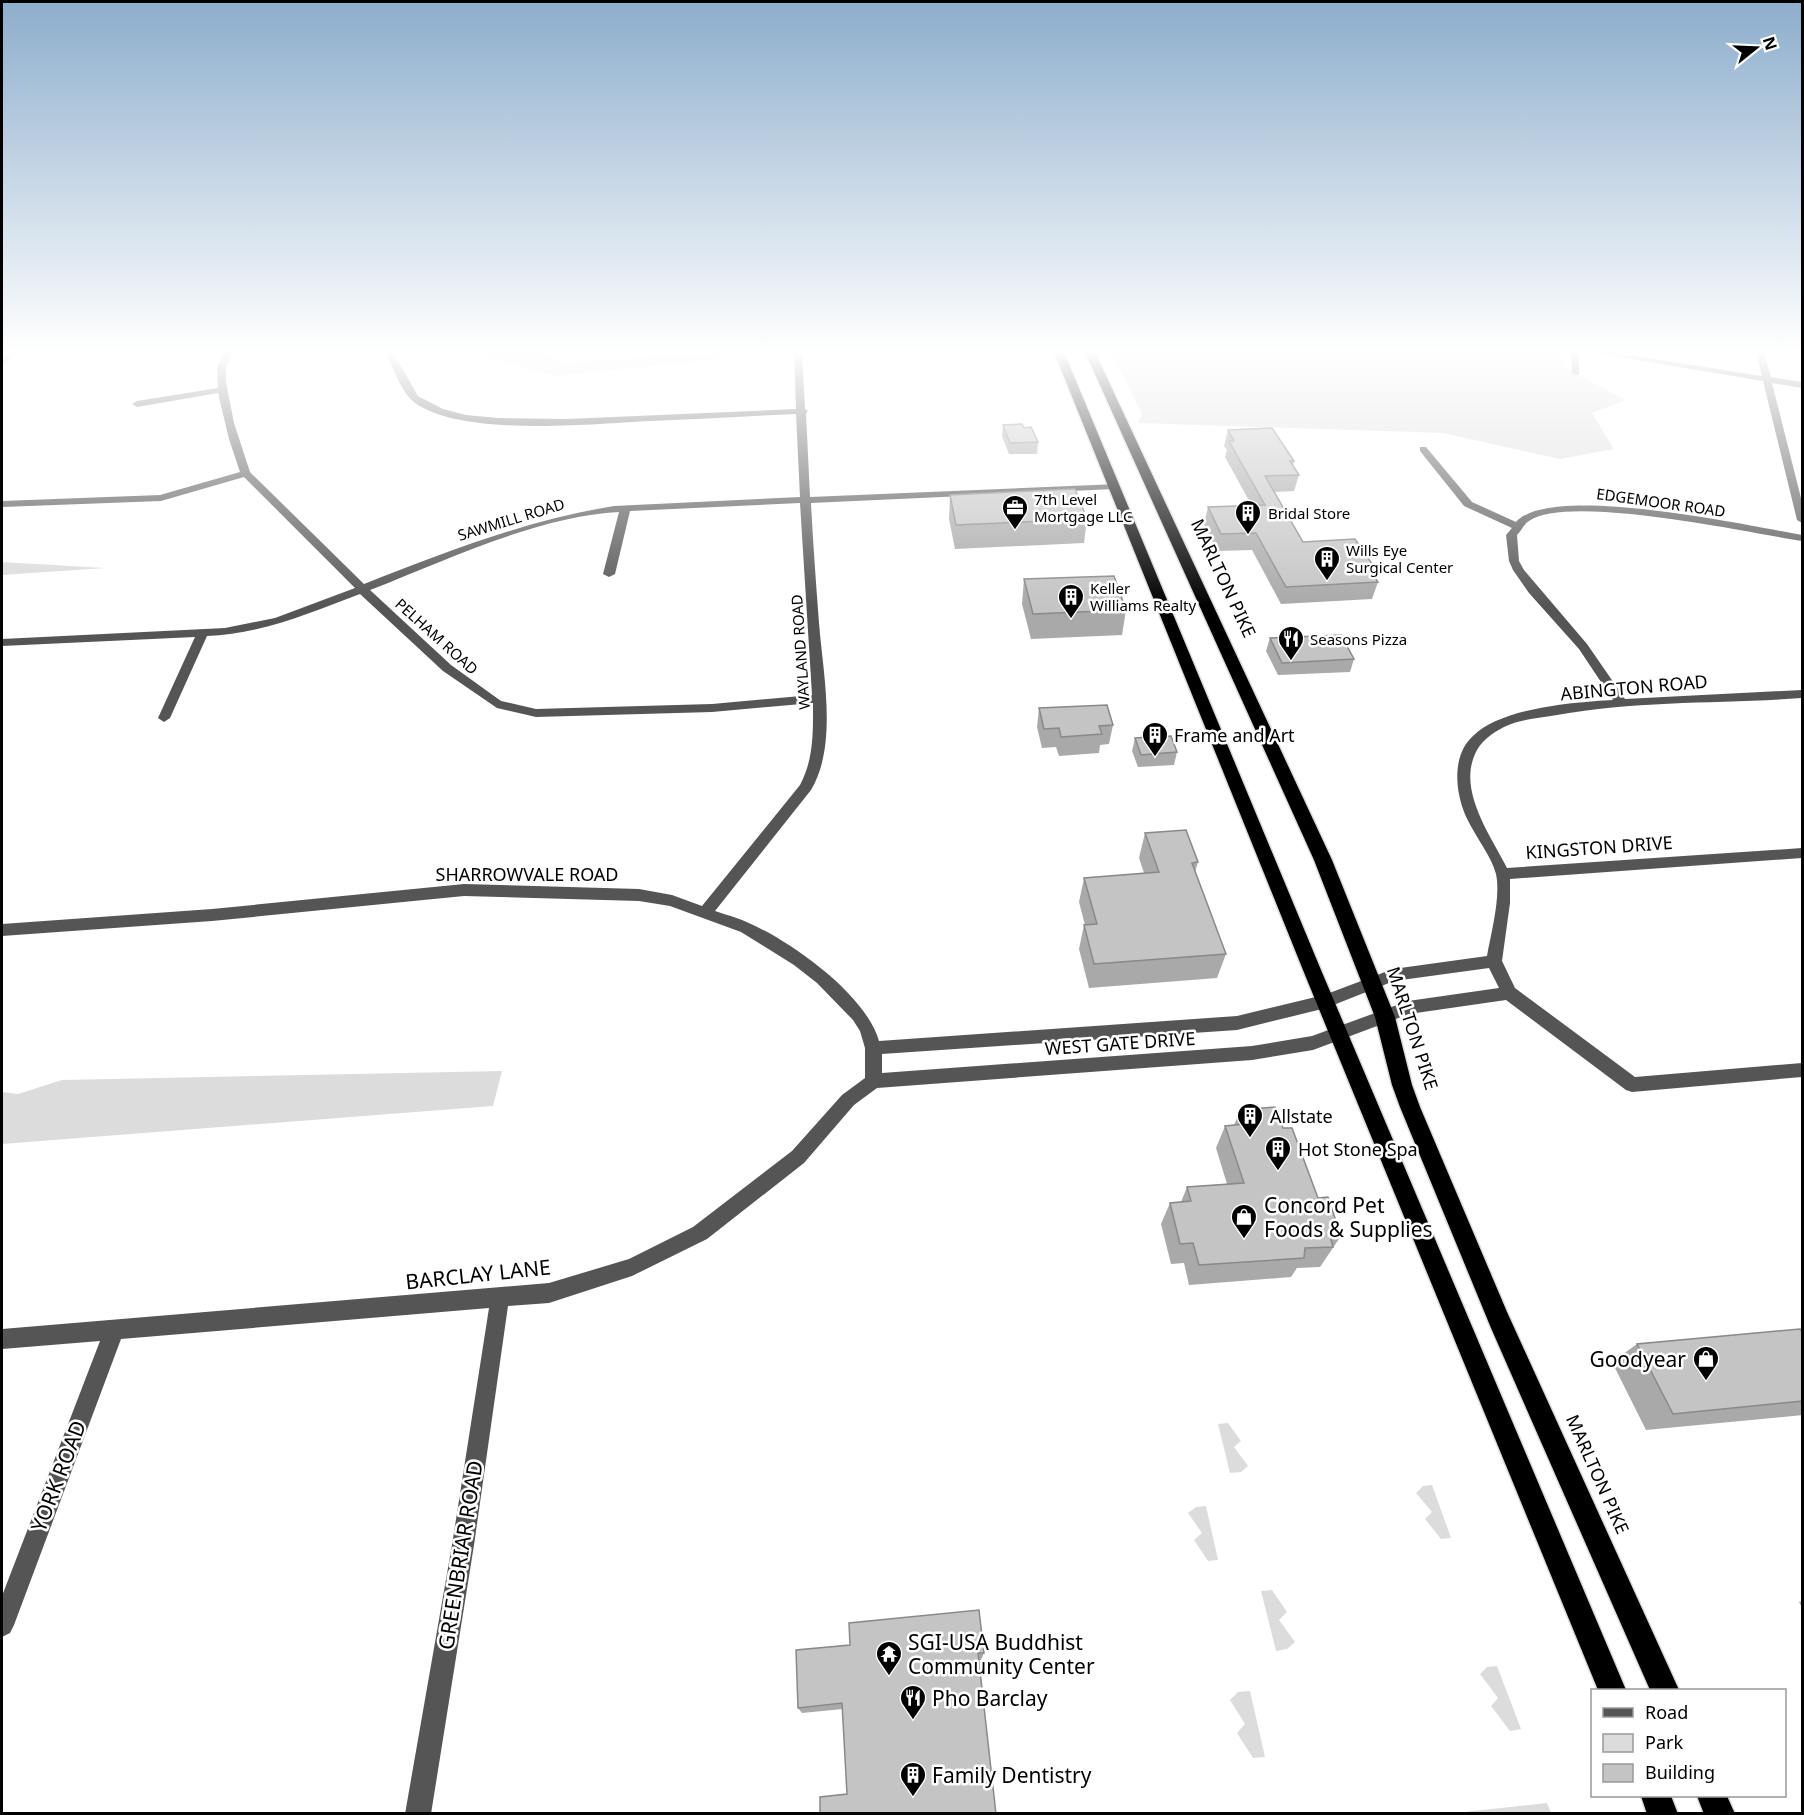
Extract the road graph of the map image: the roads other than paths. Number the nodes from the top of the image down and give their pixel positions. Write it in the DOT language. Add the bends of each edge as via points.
graph roads {
  1 [pos="233,437"];
  2 [pos="804,437"];
  3 [pos="1094,437"];
  4 [pos="1129,437"];
  5 [pos="1782,437"];
  6 [pos="1423,449"];
  7 [pos="246,473"];
  8 [pos="1114,486"];
  9 [pos="806,500"];
  10 [pos="2,504"];
  11 [pos="625,509"];
  12 [pos="1803,520"];
  13 [pos="1518,527"];
  14 [pos="1803,538"];
  15 [pos="609,574"];
  16 [pos="362,589"];
  17 [pos="202,634"];
  18 [pos="2,643"];
  19 [pos="1803,694"];
  20 [pos="819,698"];
  21 [pos="1621,703"];
  22 [pos="164,718"];
  23 [pos="1803,853"];
  24 [pos="1503,874"];
  25 [pos="706,912"];
  26 [pos="2,930"];
  27 [pos="1494,961"];
  28 [pos="1372,984"];
  29 [pos="1509,993"];
  30 [pos="1326,1001"];
  31 [pos="1385,1017"];
  32 [pos="1340,1034"];
  33 [pos="874,1064"];
  34 [pos="1803,1070"];
  35 [pos="500,1297"];
  36 [pos="115,1328"];
  37 [pos="2,1339"];
  38 [pos="2,1625"];
  39 [pos="1612,1689"];
  40 [pos="1665,1689"];
  41 [pos="1656,1797"];
  42 [pos="1712,1797"];
  43 [pos="418,1814"];
  44 [pos="1663,1814"];
  45 [pos="1720,1814"];
  1 -- 7 [label="street, PELHAM ROAD"];
  2 -- 9 [label="street, WAYLAND ROAD"];
  3 -- 8 [label="highway"];
  4 -- 28 [label="highway, MARLTON PIKE" via="1323,860"];
  5 -- 12 [label="street"];
  6 -- 13 [label="street" via="1468,504"];
  7 -- 10 [label="street" via="161,498"];
  7 -- 16 [label="street, PELHAM ROAD"];
  8 -- 9 [label="street, SAWMILL ROAD"];
  8 -- 30 [label="highway"];
  9 -- 11 [label="street, SAWMILL ROAD"];
  9 -- 20 [label="street, WAYLAND ROAD"];
  11 -- 15 [label="street"];
  11 -- 16 [label="street, SAWMILL ROAD" via="586,513 531,526"];
  13 -- 14 [label="street, EDGEMOOR ROAD" via="1542,512 1601,507"];
  13 -- 21 [label="street" via="1511,546 1514,563 1579,641"];
  16 -- 17 [label="street, SAWMILL ROAD" via="278,621"];
  16 -- 20 [label="street, PELHAM ROAD" via="447,668 497,704 514,710 536,713 712,708"];
  17 -- 18 [label="street, SAWMILL ROAD"];
  17 -- 22 [label="street"];
  19 -- 21 [label="street, ABINGTON ROAD"];
  20 -- 25 [label="street, WAYLAND ROAD" via="819,742 814,771 806,787"];
  21 -- 24 [label="street, ABINGTON ROAD" via="1527,716 1500,724 1477,739 1467,756 1463,780 1470,810"];
  23 -- 24 [label="street, KINGSTON DRIVE"];
  24 -- 27 [label="street, KINGSTON DRIVE"];
  25 -- 26 [label="street, SHARROWVALE ROAD" via="639,895 464,890 212,915"];
  25 -- 33 [label="street, SHARROWVALE ROAD" via="746,928 823,979 859,1015 868,1030"];
  27 -- 28 [label="street, WEST GATE DRIVE" via="1393,975"];
  27 -- 29 [label="street"];
  28 -- 30 [label="street, WEST GATE DRIVE"];
  28 -- 31 [label="highway, MARLTON PIKE"];
  29 -- 31 [label="street, WEST GATE DRIVE" via="1408,1008"];
  29 -- 34 [label="street" via="1632,1085"];
  30 -- 32 [label="highway"];
  30 -- 33 [label="street, WEST GATE DRIVE" via="1237,1023"];
  31 -- 32 [label="street, WEST GATE DRIVE"];
  31 -- 40 [label="highway, MARLTON PIKE" via="1402,1085 1469,1249"];
  32 -- 33 [label="street, WEST GATE DRIVE" via="1313,1043 1252,1053"];
  32 -- 39 [label="highway"];
  33 -- 35 [label="street, BARCLAY LANE" via="798,1157 700,1233 632,1267 549,1293"];
  35 -- 36 [label="street, BARCLAY LANE"];
  35 -- 43 [label="street, GREENBRIAR ROAD"];
  36 -- 37 [label="street, BARCLAY LANE"];
  36 -- 38 [label="street, YORK ROAD"];
  41 -- 44 [label="highway"];
  42 -- 45 [label="highway"];
}
